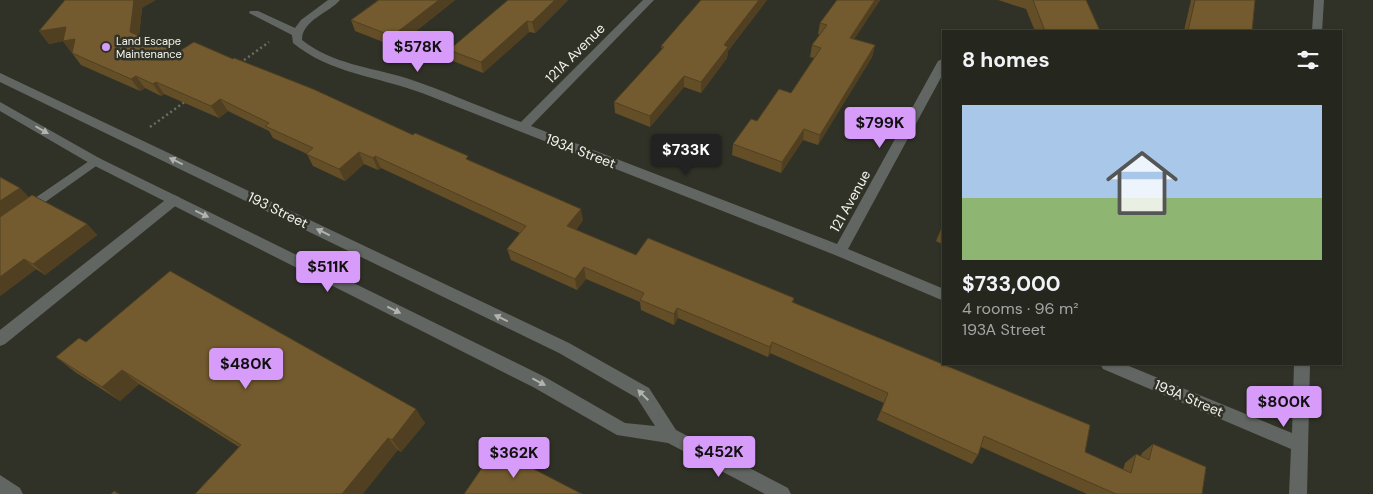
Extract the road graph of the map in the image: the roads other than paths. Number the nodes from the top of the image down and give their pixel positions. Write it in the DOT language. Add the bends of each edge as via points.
graph roads {
  1 [pos="335,0"];
  2 [pos="649,0"];
  3 [pos="1319,0"];
  4 [pos="254,13"];
  5 [pos="1317,30"];
  6 [pos="292,31"];
  7 [pos="942,65"];
  8 [pos="0,77"];
  9 [pos="0,106"];
  10 [pos="522,128"];
  11 [pos="96,161"];
  12 [pos="174,200"];
  13 [pos="0,229"];
  14 [pos="840,251"];
  15 [pos="942,293"];
  16 [pos="0,339"];
  17 [pos="1110,365"];
  18 [pos="1302,365"];
  19 [pos="670,435"];
  20 [pos="1299,444"];
  21 [pos="0,483"];
  22 [pos="14,494"];
  23 [pos="782,494"];
  24 [pos="1298,494"];
  1 -- 6 [label="street"];
  2 -- 10 [label="street, 121A Avenue"];
  3 -- 5 [label="street"];
  4 -- 6 [label="street, 193A Street"];
  6 -- 10 [label="street, 193A Street" via="306,49 346,66 394,78"];
  7 -- 14 [label="street, 121 Avenue"];
  19 -- 8 [label="street, 193 Street, one-way" via="643,393 564,348"];
  9 -- 11 [label="street, 193 Street, one-way"];
  10 -- 14 [label="street, 193A Street"];
  11 -- 12 [label="street, 193 Street"];
  11 -- 13 [label="street"];
  12 -- 16 [label="street"];
  12 -- 19 [label="street, 193 Street, one-way" via="539,382 623,430"];
  14 -- 15 [label="street, 193A Street"];
  17 -- 20 [label="street, 193A Street"];
  18 -- 20 [label="street"];
  19 -- 23 [label="street, 193 Street"];
  20 -- 24 [label="street"];
  21 -- 22 [label="street"];
}
